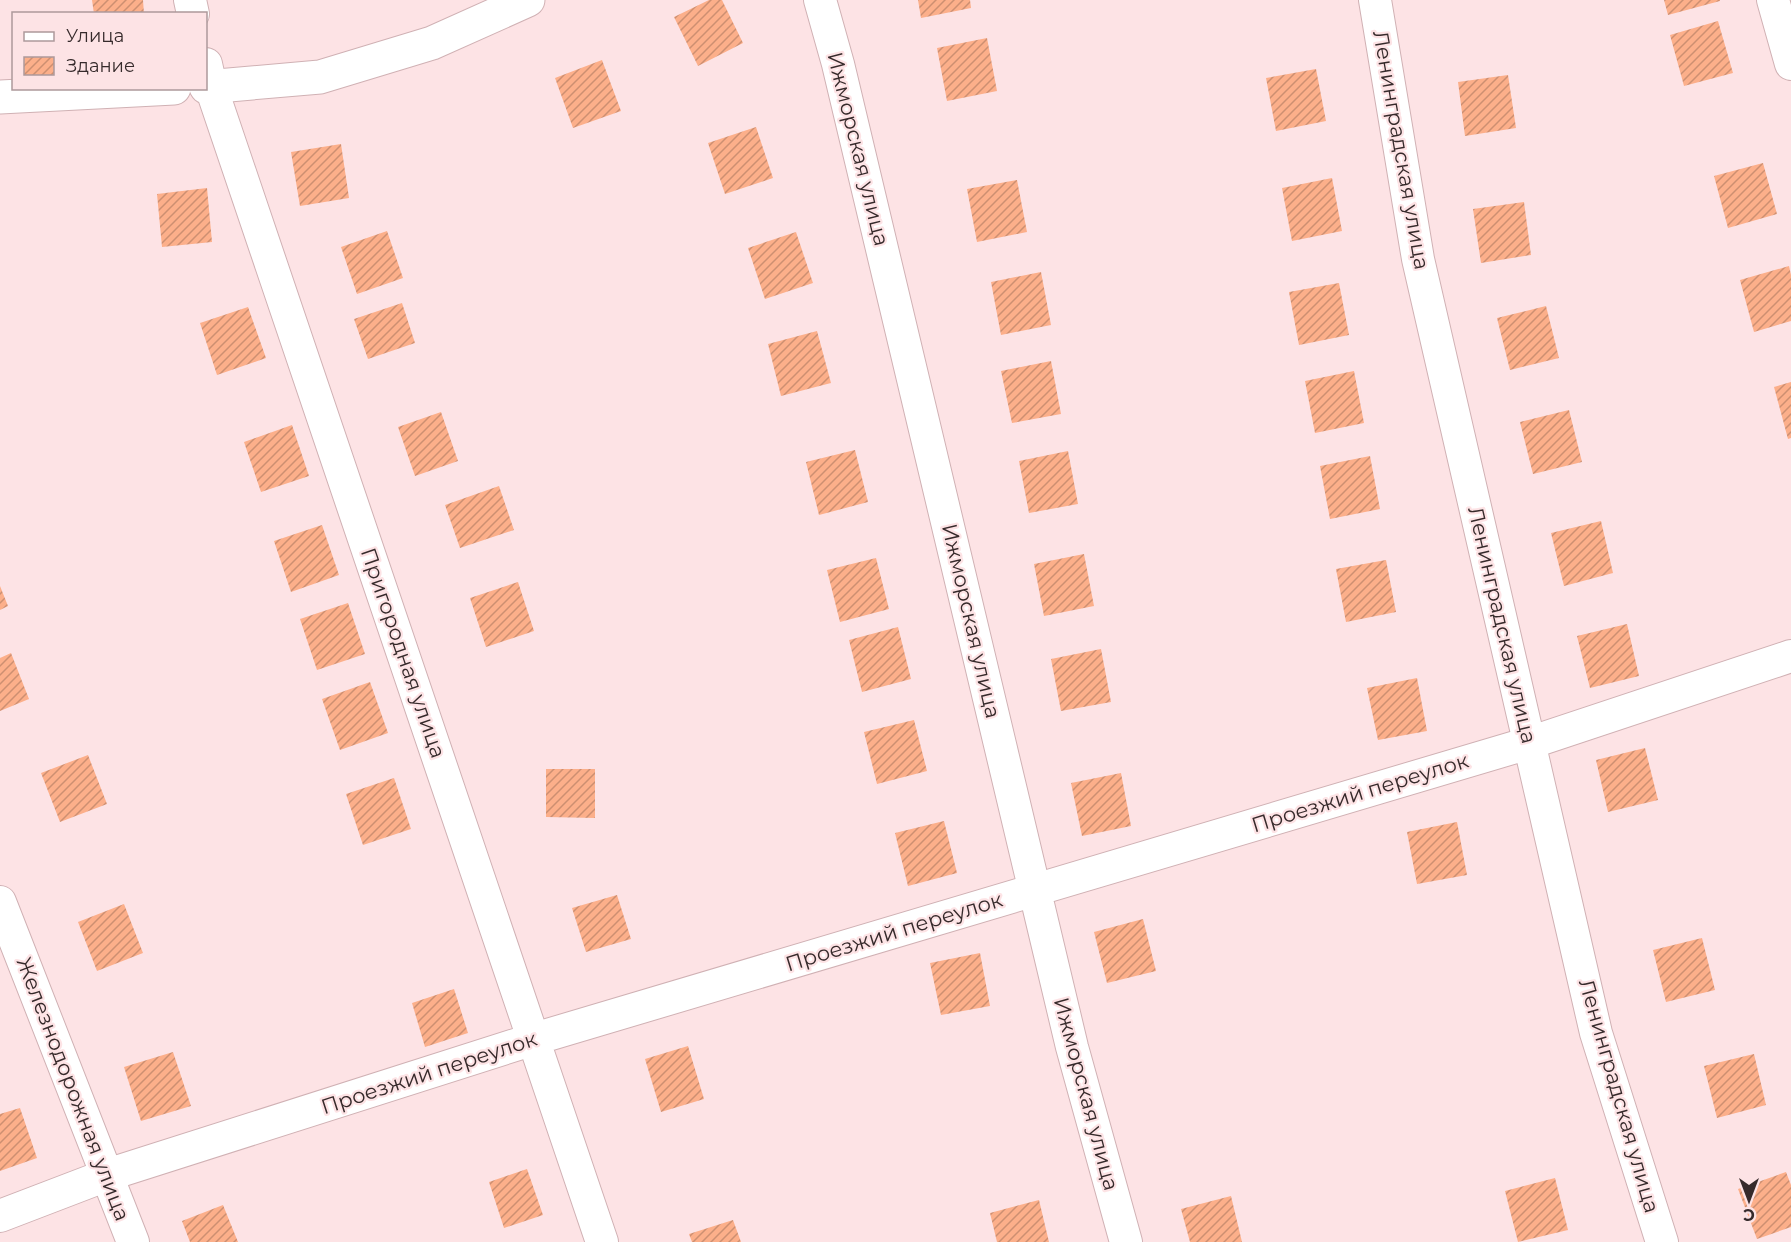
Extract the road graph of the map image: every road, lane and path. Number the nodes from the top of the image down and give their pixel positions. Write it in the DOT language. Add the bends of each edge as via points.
graph roads {
  1 [pos="528,0"];
  2 [pos="820,0"];
  3 [pos="1375,0"];
  4 [pos="1773,0"];
  5 [pos="1791,64"];
  6 [pos="207,79"];
  7 [pos="135,90"];
  8 [pos="0,97"];
  9 [pos="1791,656"];
  10 [pos="1529,743"];
  11 [pos="1035,889"];
  12 [pos="0,902"];
  13 [pos="534,1039"];
  14 [pos="107,1174"];
  15 [pos="0,1216"];
  16 [pos="133,1242"];
  17 [pos="603,1242"];
  18 [pos="1126,1242"];
  19 [pos="1662,1242"];
  1 -- 6 [label="main road" via="432,43 320,77"];
  2 -- 11 [label="street, Ижморская улица"];
  3 -- 10 [label="street, Ленинградская улица" via="1418,259"];
  4 -- 5 [label="street"];
  6 -- 13 [label="street, Пригородная улица"];
  7 -- 8 [label="main road"];
  9 -- 10 [label="street, Проезжий переулок"];
  10 -- 11 [label="street, Проезжий переулок"];
  10 -- 19 [label="street, Ленинградская улица" via="1596,1033"];
  11 -- 13 [label="street, Проезжий переулок"];
  11 -- 18 [label="street, Ижморская улица" via="1072,1047"];
  12 -- 14 [label="street, Железнодорожная улица"];
  13 -- 14 [label="street, Проезжий переулок"];
  13 -- 17 [label="street, Пригородная улица"];
  14 -- 15 [label="street, Проезжий переулок"];
  14 -- 16 [label="street, Железнодорожная улица"];
}
